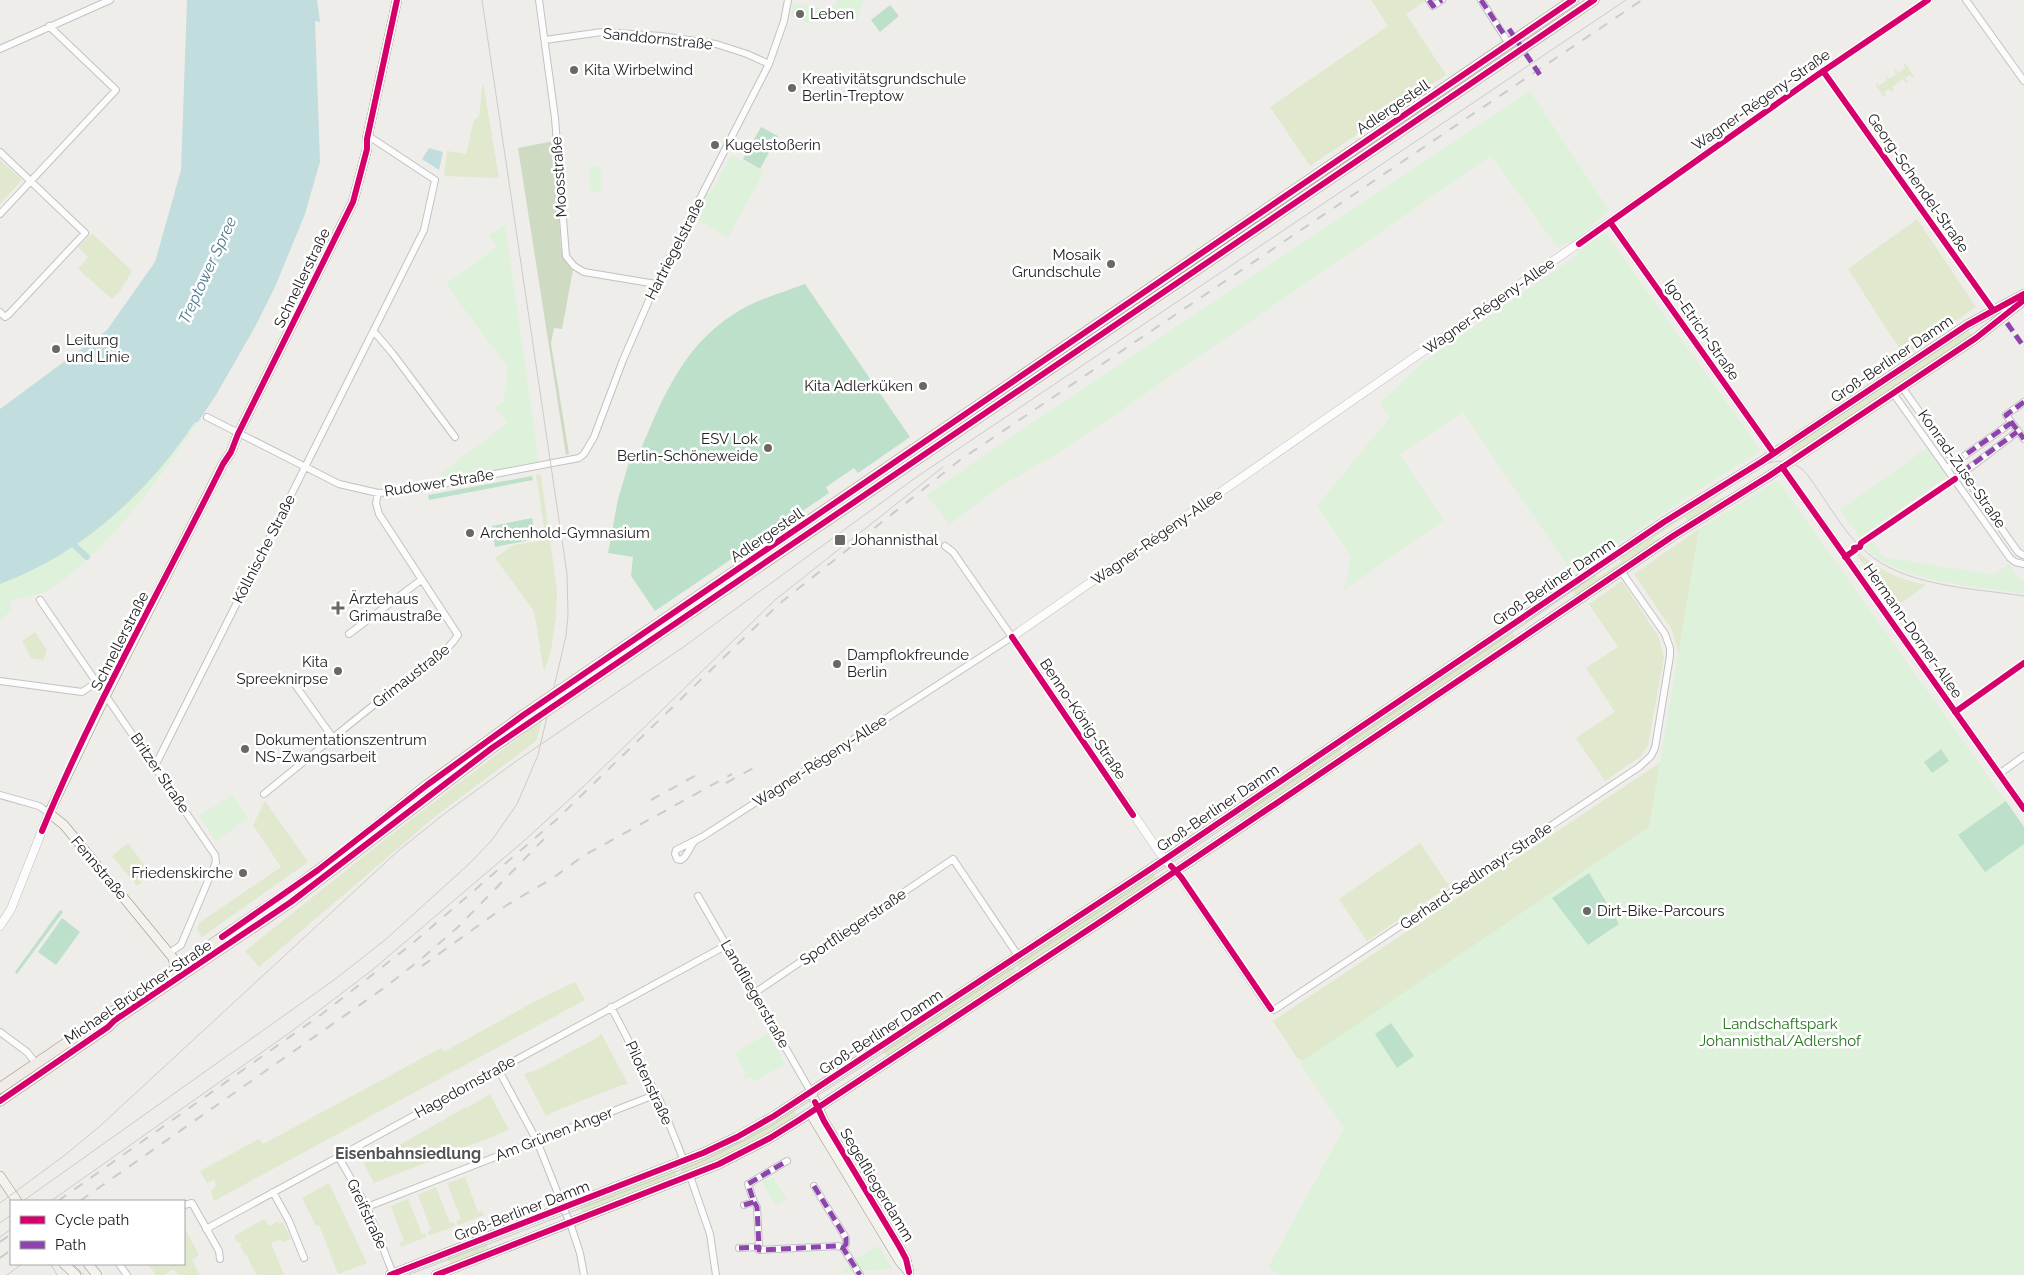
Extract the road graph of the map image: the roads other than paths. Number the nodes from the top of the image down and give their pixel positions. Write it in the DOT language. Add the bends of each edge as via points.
graph roads {
  1 [pos="110,0"];
  2 [pos="397,0"];
  3 [pos="539,0"];
  4 [pos="788,0"];
  5 [pos="1429,0"];
  6 [pos="1442,0"];
  7 [pos="1481,0"];
  8 [pos="1574,0"];
  9 [pos="1594,0"];
  10 [pos="1928,0"];
  11 [pos="1966,0"];
  12 [pos="49,26"];
  13 [pos="545,40"];
  14 [pos="1509,44"];
  15 [pos="0,49"];
  16 [pos="769,64"];
  17 [pos="1823,71"];
  18 [pos="2024,82"];
  19 [pos="367,137"];
  20 [pos="0,152"];
  21 [pos="31,181"];
  22 [pos="0,214"];
  23 [pos="1610,222"];
  24 [pos="1231,240"];
  25 [pos="656,284"];
  26 [pos="2024,294"];
  27 [pos="2024,300"];
  28 [pos="1993,310"];
  29 [pos="3,315"];
  30 [pos="1999,321"];
  31 [pos="373,332"];
  32 [pos="1902,388"];
  33 [pos="1893,393"];
  34 [pos="2024,402"];
  35 [pos="207,417"];
  36 [pos="2011,423"];
  37 [pos="2017,432"];
  38 [pos="238,434"];
  39 [pos="454,437"];
  40 [pos="2024,439"];
  41 [pos="1773,452"];
  42 [pos="1955,462"];
  43 [pos="305,467"];
  44 [pos="537,467"];
  45 [pos="1782,467"];
  46 [pos="1947,468"];
  47 [pos="1962,472"];
  48 [pos="1955,478"];
  49 [pos="378,493"];
  50 [pos="945,546"];
  51 [pos="2024,556"];
  52 [pos="2023,564"];
  53 [pos="1622,571"];
  54 [pos="421,580"];
  55 [pos="40,600"];
  56 [pos="349,634"];
  57 [pos="1012,637"];
  58 [pos="291,679"];
  59 [pos="0,681"];
  60 [pos="97,682"];
  61 [pos="106,695"];
  62 [pos="526,719"];
  63 [pos="333,738"];
  64 [pos="475,749"];
  65 [pos="2024,756"];
  66 [pos="155,766"];
  67 [pos="1999,774"];
  68 [pos="450,779"];
  69 [pos="264,794"];
  70 [pos="0,795"];
  71 [pos="2024,809"];
  72 [pos="49,814"];
  73 [pos="696,840"];
  74 [pos="1164,859"];
  75 [pos="1176,871"];
  76 [pos="698,896"];
  77 [pos="0,926"];
  78 [pos="725,946"];
  79 [pos="169,953"];
  80 [pos="1019,956"];
  81 [pos="175,969"];
  82 [pos="168,985"];
  83 [pos="754,994"];
  84 [pos="611,1007"];
  85 [pos="0,1032"];
  86 [pos="36,1063"];
  87 [pos="498,1069"];
  88 [pos="0,1088"];
  89 [pos="811,1092"];
  90 [pos="657,1094"];
  91 [pos="0,1101"];
  92 [pos="818,1108"];
  93 [pos="810,1114"];
  94 [pos="537,1141"];
  95 [pos="338,1156"];
  96 [pos="684,1161"];
  97 [pos="787,1161"];
  98 [pos="0,1176"];
  99 [pos="690,1176"];
  100 [pos="814,1186"];
  101 [pos="273,1192"];
  102 [pos="16,1200"];
  103 [pos="754,1202"];
  104 [pos="185,1205"];
  105 [pos="744,1206"];
  106 [pos="367,1207"];
  107 [pos="564,1208"];
  108 [pos="570,1223"];
  109 [pos="206,1229"];
  110 [pos="759,1246"];
  111 [pos="740,1248"];
  112 [pos="843,1248"];
  113 [pos="304,1258"];
  114 [pos="220,1259"];
  115 [pos="65,1265"];
  116 [pos="89,1265"];
  117 [pos="392,1274"];
  118 [pos="908,1274"];
  119 [pos="76,1275"];
  120 [pos="97,1275"];
  121 [pos="436,1275"];
  122 [pos="584,1275"];
  123 [pos="716,1275"];
  124 [pos="860,1275"];
  1 -- 12 [label="street"];
  2 -- 19 [label="main road, Schnellerstraße"];
  3 -- 13 [label="street, Moosstraße"];
  4 -- 16 [label="street, Hartriegelstraße"];
  5 -- 6 [label="street" via="1433,6"];
  7 -- 14 [label="street"];
  8 -- 14 [label="main road, Adlergestell"];
  9 -- 24 [label="main road, Adlergestell"];
  10 -- 17 [label="street, Wagner-Régeny-Straße"];
  11 -- 18 [label="street"];
  12 -- 15 [label="street"];
  12 -- 21 [label="street" via="116,90"];
  13 -- 16 [label="street, Sanddornstraße" via="602,32 662,36 716,44"];
  13 -- 25 [label="street, Moosstraße" via="566,256 584,272"];
  14 -- 24 [label="main road, Adlergestell"];
  16 -- 25 [label="street, Hartriegelstraße"];
  17 -- 23 [label="street, Wagner-Régeny-Straße"];
  17 -- 28 [label="street, Georg-Schendel-Straße"];
  19 -- 31 [label="street, Köllnische Straße" via="435,180 424,230"];
  19 -- 38 [label="main road, Schnellerstraße" via="362,148 353,202"];
  20 -- 21 [label="street"];
  21 -- 22 [label="street"];
  21 -- 29 [label="street" via="85,233"];
  23 -- 41 [label="street, Igo-Etrich-Straße"];
  23 -- 57 [label="street, Wagner-Régeny-Allee"];
  24 -- 62 [label="main road, Adlergestell"];
  25 -- 44 [label="street, Hartriegelstraße" via="594,437 584,454 579,458"];
  26 -- 28 [label="main road, Groß-Berliner Damm"];
  27 -- 30 [label="main road, Groß-Berliner Damm"];
  28 -- 30 [label="main road"];
  28 -- 41 [label="main road, Groß-Berliner Damm"];
  30 -- 32 [label="main road, Groß-Berliner Damm"];
  31 -- 39 [label="street"];
  31 -- 43 [label="street, Köllnische Straße"];
  32 -- 33 [label="main road, Groß-Berliner Damm"];
  32 -- 42 [label="street, Konrad-Zuse-Straße"];
  33 -- 45 [label="main road, Groß-Berliner Damm"];
  33 -- 46 [label="street, Konrad-Zuse-Straße"];
  34 -- 36 [label="street" via="2006,415"];
  35 -- 38 [label="street, Rudower Straße"];
  36 -- 37 [label="street"];
  36 -- 42 [label="street"];
  37 -- 40 [label="street"];
  37 -- 47 [label="street"];
  38 -- 43 [label="street, Rudower Straße"];
  38 -- 61 [label="main road, Schnellerstraße" via="226,450 223,464"];
  41 -- 45 [label="main road"];
  41 -- 74 [label="main road, Groß-Berliner Damm"];
  42 -- 46 [label="street"];
  42 -- 47 [label="street, Konrad-Zuse-Straße"];
  43 -- 49 [label="street, Rudower Straße" via="347,487"];
  43 -- 66 [label="street, Köllnische Straße"];
  44 -- 49 [label="street, Rudower Straße" via="406,491"];
  45 -- 53 [label="main road, Groß-Berliner Damm"];
  45 -- 67 [label="street, Hermann-Dorner-Allee"];
  46 -- 48 [label="street, Konrad-Zuse-Straße"];
  47 -- 48 [label="street"];
  47 -- 51 [label="street, Konrad-Zuse-Straße"];
  48 -- 52 [label="street, Konrad-Zuse-Straße" via="2010,558"];
  49 -- 54 [label="street, Grimaustraße" via="379,514"];
  50 -- 57 [label="street, Benno-König-Straße" via="958,558"];
  51 -- 52 [label="street"];
  53 -- 75 [label="main road, Groß-Berliner Damm"];
  53 -- 75 [label="street, Gerhard-Sedlmayr-Straße" via="1665,634 1670,656 1655,748 1646,761 1623,778 1274,1010 1269,1008"];
  54 -- 56 [label="street"];
  54 -- 63 [label="street, Grimaustraße" via="458,636"];
  55 -- 60 [label="street, Britzer Straße"];
  57 -- 73 [label="street, Wagner-Régeny-Allee"];
  57 -- 74 [label="street, Benno-König-Straße"];
  58 -- 63 [label="street"];
  59 -- 60 [label="street" via="82,692"];
  60 -- 61 [label="street, Britzer Straße"];
  61 -- 66 [label="street, Britzer Straße"];
  61 -- 72 [label="main road, Schnellerstraße"];
  62 -- 64 [label="main road, Michael-Brückner-Straße"];
  62 -- 68 [label="main road, Michael-Brückner-Straße"];
  63 -- 69 [label="street, Grimaustraße"];
  64 -- 68 [label="main road" via="478,754 456,770"];
  64 -- 81 [label="main road, Michael-Brückner-Straße" via="318,870"];
  65 -- 67 [label="street"];
  66 -- 79 [label="street, Britzer Straße" via="215,855 216,862 181,945"];
  67 -- 71 [label="street, Hermann-Dorner-Allee"];
  68 -- 82 [label="main road, Michael-Brückner-Straße" via="292,902"];
  70 -- 72 [label="street, Fennstraße" via="39,806"];
  72 -- 77 [label="street, Schnellerstraße"];
  72 -- 79 [label="main road, Fennstraße" via="66,828"];
  74 -- 75 [label="street, Benno-König-Straße"];
  74 -- 80 [label="main road, Groß-Berliner Damm"];
  75 -- 92 [label="main road, Groß-Berliner Damm"];
  76 -- 78 [label="street, Landfliegerstraße"];
  78 -- 83 [label="street, Landfliegerstraße"];
  78 -- 84 [label="street, Hagedornstraße"];
  79 -- 81 [label="main road, Fennstraße"];
  80 -- 83 [label="street, Sportfliegerstraße" via="953,859"];
  80 -- 89 [label="main road, Groß-Berliner Damm"];
  81 -- 82 [label="main road"];
  81 -- 86 [label="main road, Michael-Brückner-Straße"];
  82 -- 91 [label="main road, Michael-Brückner-Straße"];
  83 -- 89 [label="street, Landfliegerstraße"];
  84 -- 87 [label="street, Hagedornstraße"];
  84 -- 90 [label="street, Pilotenstraße"];
  85 -- 86 [label="street"];
  86 -- 88 [label="main road, Michael-Brückner-Straße"];
  87 -- 94 [label="street"];
  87 -- 95 [label="street, Hagedornstraße"];
  89 -- 92 [label="main road, Segelfliegerdamm"];
  89 -- 93 [label="main road"];
  89 -- 96 [label="main road, Groß-Berliner Damm" via="737,1137"];
  90 -- 94 [label="street, Am Grünen Anger"];
  90 -- 96 [label="street, Pilotenstraße"];
  92 -- 93 [label="main road, Groß-Berliner Damm"];
  92 -- 118 [label="main road, Segelfliegerdamm" via="899,1246 906,1259"];
  93 -- 99 [label="main road, Groß-Berliner Damm" via="770,1138"];
  93 -- 118 [label="main road, Segelfliegerdamm"];
  94 -- 106 [label="street, Am Grünen Anger"];
  94 -- 107 [label="street"];
  95 -- 101 [label="street, Hagedornstraße"];
  95 -- 106 [label="street, Greifstraße"];
  96 -- 107 [label="main road, Groß-Berliner Damm"];
  97 -- 103 [label="street" via="748,1184"];
  98 -- 102 [label="main road"];
  99 -- 108 [label="main road, Groß-Berliner Damm"];
  99 -- 123 [label="street" via="710,1234"];
  100 -- 112 [label="street" via="846,1238"];
  101 -- 109 [label="street, Hagedornstraße"];
  101 -- 113 [label="street" via="289,1220"];
  103 -- 105 [label="street"];
  103 -- 110 [label="street"];
  104 -- 109 [label="street" via="191,1202"];
  106 -- 117 [label="street, Greifstraße"];
  107 -- 108 [label="street"];
  107 -- 117 [label="main road, Groß-Berliner Damm"];
  108 -- 121 [label="main road, Groß-Berliner Damm"];
  108 -- 122 [label="street"];
  109 -- 114 [label="street"];
  110 -- 111 [label="street"];
  110 -- 112 [label="street" via="759,1250"];
  112 -- 124 [label="street"];
  115 -- 119 [label="main road"];
  116 -- 120 [label="main road"];
}
